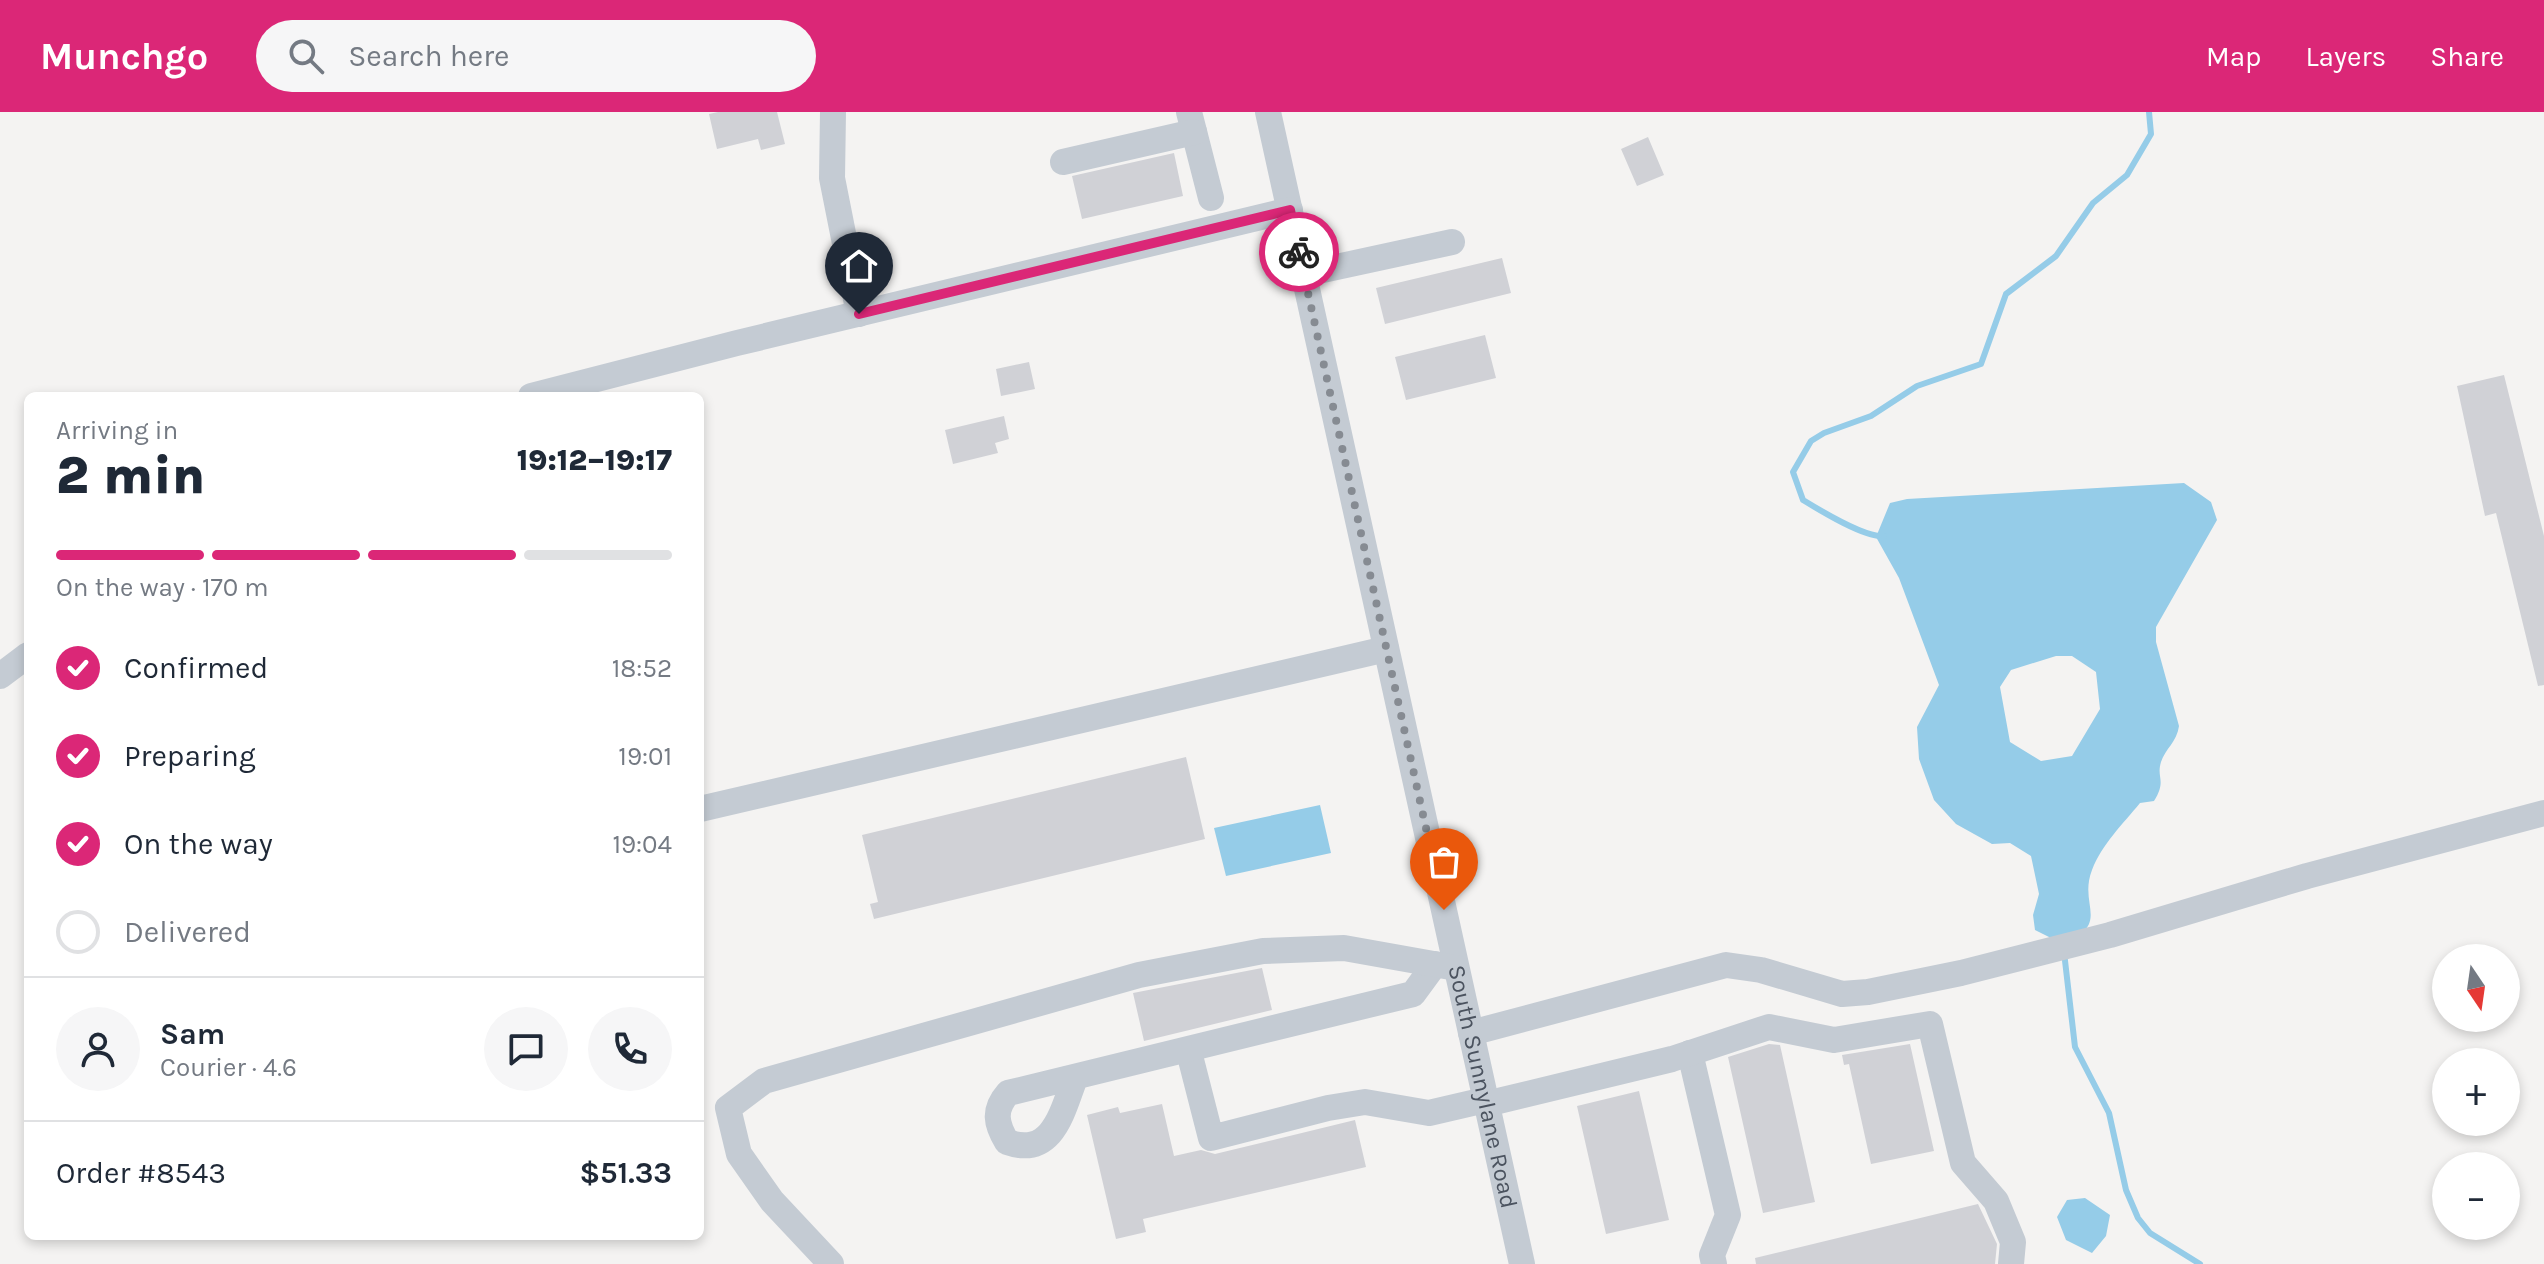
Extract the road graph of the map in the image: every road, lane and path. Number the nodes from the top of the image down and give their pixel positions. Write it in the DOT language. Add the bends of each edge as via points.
graph roads {
  1 [pos="833,112"];
  2 [pos="1268,112"];
  3 [pos="1192,122"];
  4 [pos="1063,162"];
  5 [pos="1211,198"];
  6 [pos="1290,210"];
  7 [pos="1452,242"];
  8 [pos="1304,274"];
  9 [pos="859,314"];
  10 [pos="547,392"];
  11 [pos="1386,649"];
  12 [pos="24,658"];
  13 [pos="0,676"];
  14 [pos="704,808"];
  15 [pos="2544,813"];
  16 [pos="1446,966"];
  17 [pos="1471,1033"];
  18 [pos="1189,1052"];
  19 [pos="1690,1053"];
  20 [pos="1075,1078"];
  21 [pos="1486,1102"];
  22 [pos="831,1264"];
  23 [pos="1522,1264"];
  24 [pos="1714,1264"];
  25 [pos="2011,1264"];
  1 -- 9 [label="street" via="832,178"];
  2 -- 6 [label="street, South Sunnylane Road"];
  3 -- 4 [label="street"];
  3 -- 5 [label="street"];
  6 -- 8 [label="street, South Sunnylane Road"];
  6 -- 9 [label="street"];
  7 -- 8 [label="street"];
  8 -- 11 [label="street, South Sunnylane Road"];
  9 -- 10 [label="street"];
  11 -- 14 [label="street"];
  11 -- 16 [label="street, South Sunnylane Road"];
  12 -- 13 [label="street"];
  15 -- 17 [label="street" via="2110,935 1868,992 1842,994 1726,965"];
  16 -- 17 [label="street, South Sunnylane Road"];
  16 -- 18 [label="street" via="1413,994"];
  16 -- 22 [label="street" via="1344,948 1263,951 1139,975 764,1081 728,1108 739,1154 772,1201"];
  17 -- 21 [label="street, South Sunnylane Road"];
  18 -- 20 [label="street"];
  18 -- 21 [label="street" via="1211,1138 1365,1102 1429,1113"];
  19 -- 21 [label="street"];
  19 -- 24 [label="street" via="1728,1215 1712,1255"];
  19 -- 25 [label="street" via="1769,1027 1834,1040 1930,1024 1963,1163 1996,1201 2013,1242"];
  21 -- 23 [label="street, South Sunnylane Road"];
}
